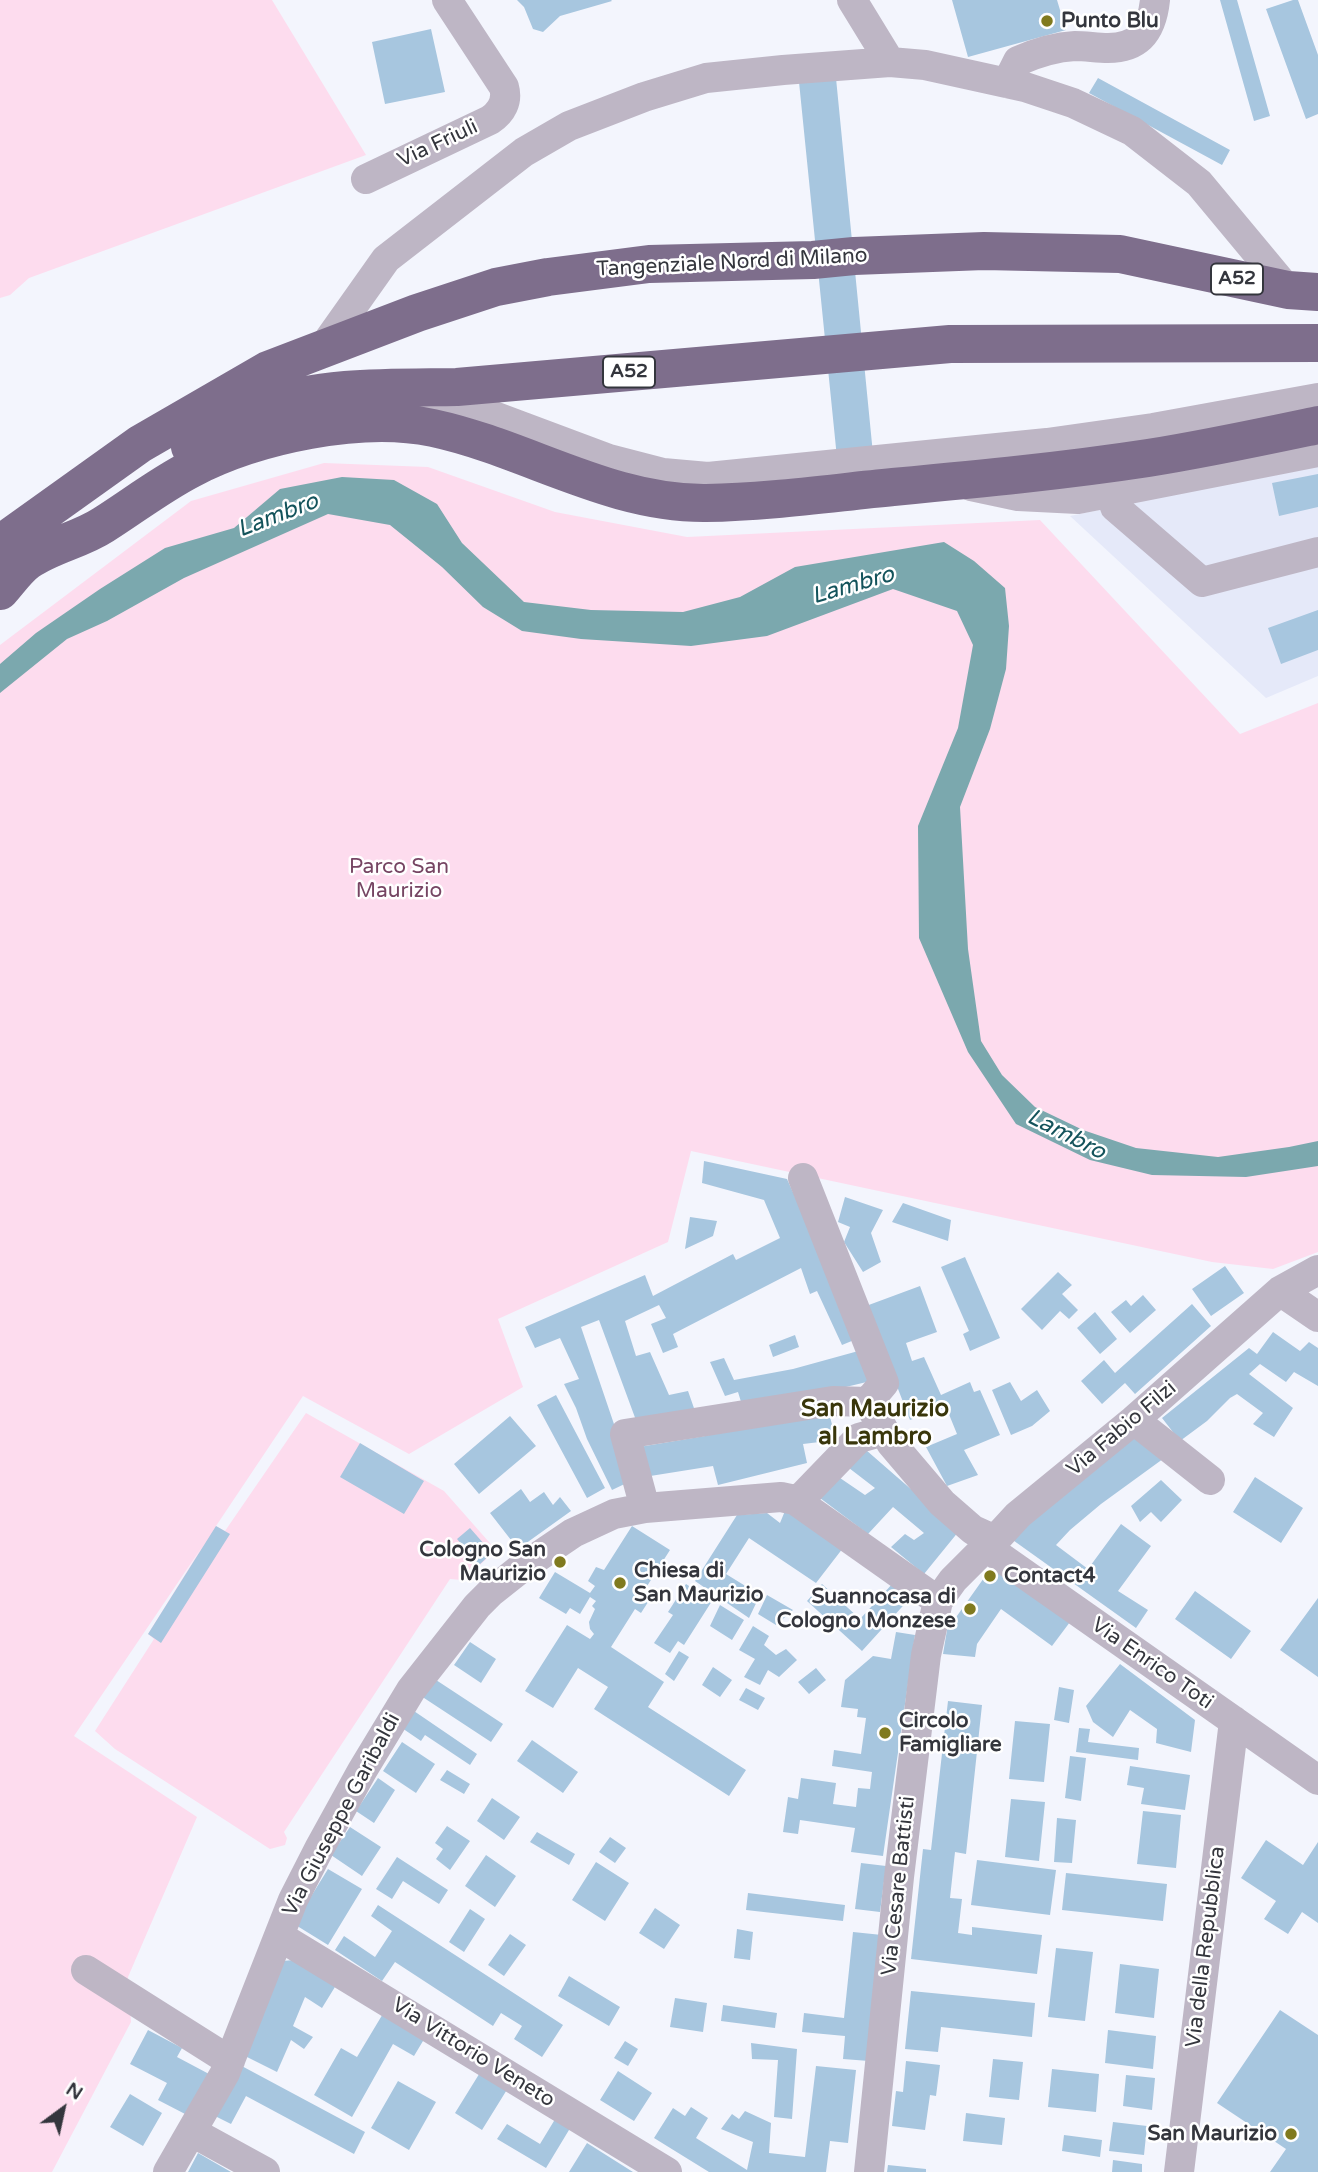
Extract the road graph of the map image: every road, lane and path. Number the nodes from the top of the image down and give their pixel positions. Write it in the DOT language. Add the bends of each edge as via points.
graph roads {
  1 [pos="447,0"];
  2 [pos="852,0"];
  3 [pos="1155,0"];
  4 [pos="890,62"];
  5 [pos="1007,83"];
  6 [pos="366,179"];
  7 [pos="1308,286"];
  8 [pos="1318,344"];
  9 [pos="323,348"];
  10 [pos="377,389"];
  11 [pos="1318,398"];
  12 [pos="1318,425"];
  13 [pos="1318,452"];
  14 [pos="1120,477"];
  15 [pos="1318,552"];
  16 [pos="9,562"];
  17 [pos="0,591"];
  18 [pos="803,1178"];
  19 [pos="1318,1270"];
  20 [pos="1280,1291"];
  21 [pos="1318,1317"];
  22 [pos="876,1392"];
  23 [pos="1134,1420"];
  24 [pos="884,1431"];
  25 [pos="1210,1480"];
  26 [pos="802,1505"];
  27 [pos="645,1508"];
  28 [pos="991,1543"];
  29 [pos="938,1601"];
  30 [pos="1234,1721"];
  31 [pos="1318,1780"];
  32 [pos="279,1936"];
  33 [pos="86,1970"];
  34 [pos="230,2061"];
  35 [pos="192,2132"];
  36 [pos="168,2172"];
  37 [pos="265,2172"];
  38 [pos="667,2172"];
  39 [pos="869,2172"];
  40 [pos="1179,2172"];
  1 -- 6 [label="street, Via Friuli" via="504,87 505,102 489,120"];
  2 -- 4 [label="street"];
  3 -- 5 [label="street" via="1150,27 1128,45 1043,52 1018,61"];
  4 -- 5 [label="street"];
  4 -- 9 [label="street" via="706,78 569,126 524,152 386,258"];
  5 -- 7 [label="street" via="1073,103 1132,131 1199,183"];
  7 -- 9 [label="highway, Tangenziale Nord di Milano / A52" via="1120,254 984,251 649,264 548,276 496,288"];
  8 -- 10 [label="highway, A52" via="950,344 457,387"];
  9 -- 16 [label="highway, Tangenziale Nord di Milano / A52" via="268,370 140,444"];
  10 -- 11 [label="street" via="494,416 609,459 663,473 708,477 1047,443"];
  10 -- 16 [label="highway, A52" via="293,398 266,406 176,455"];
  12 -- 14 [label="highway"];
  13 -- 14 [label="street"];
  14 -- 15 [label="street" via="1115,507 1202,582"];
  14 -- 16 [label="highway" via="951,482 703,503 615,490 432,428 329,427 235,449 193,467 100,527"];
  16 -- 17 [label="highway"];
  18 -- 22 [label="street, Via Enrico Toti"];
  19 -- 20 [label="street, Via Fabio Filzi"];
  20 -- 21 [label="street"];
  20 -- 23 [label="street, Via Fabio Filzi"];
  22 -- 24 [label="street, Via Enrico Toti"];
  22 -- 27 [label="street" via="625,1434"];
  23 -- 25 [label="street"];
  23 -- 28 [label="street, Via Fabio Filzi" via="1018,1515"];
  24 -- 26 [label="street" via="859,1438 803,1496"];
  24 -- 28 [label="street, Via Enrico Toti" via="942,1503"];
  26 -- 27 [label="street, Via Giuseppe Garibaldi" via="774,1497"];
  26 -- 29 [label="street"];
  27 -- 32 [label="street, Via Giuseppe Garibaldi" via="614,1514 573,1533 477,1606 411,1690 355,1782 305,1875"];
  28 -- 29 [label="street, Via Fabio Filzi"];
  28 -- 30 [label="street, Via Enrico Toti"];
  29 -- 39 [label="street, Via Cesare Battisti" via="926,1655 899,1877"];
  30 -- 31 [label="street, Via Enrico Toti"];
  30 -- 40 [label="street, Via della Repubblica"];
  32 -- 34 [label="street, Via Giuseppe Garibaldi"];
  32 -- 38 [label="street, Via Vittorio Veneto"];
  33 -- 34 [label="street"];
  34 -- 35 [label="street, Via Giuseppe Garibaldi"];
  35 -- 36 [label="street, Via Giuseppe Garibaldi"];
  35 -- 37 [label="street"];
}
